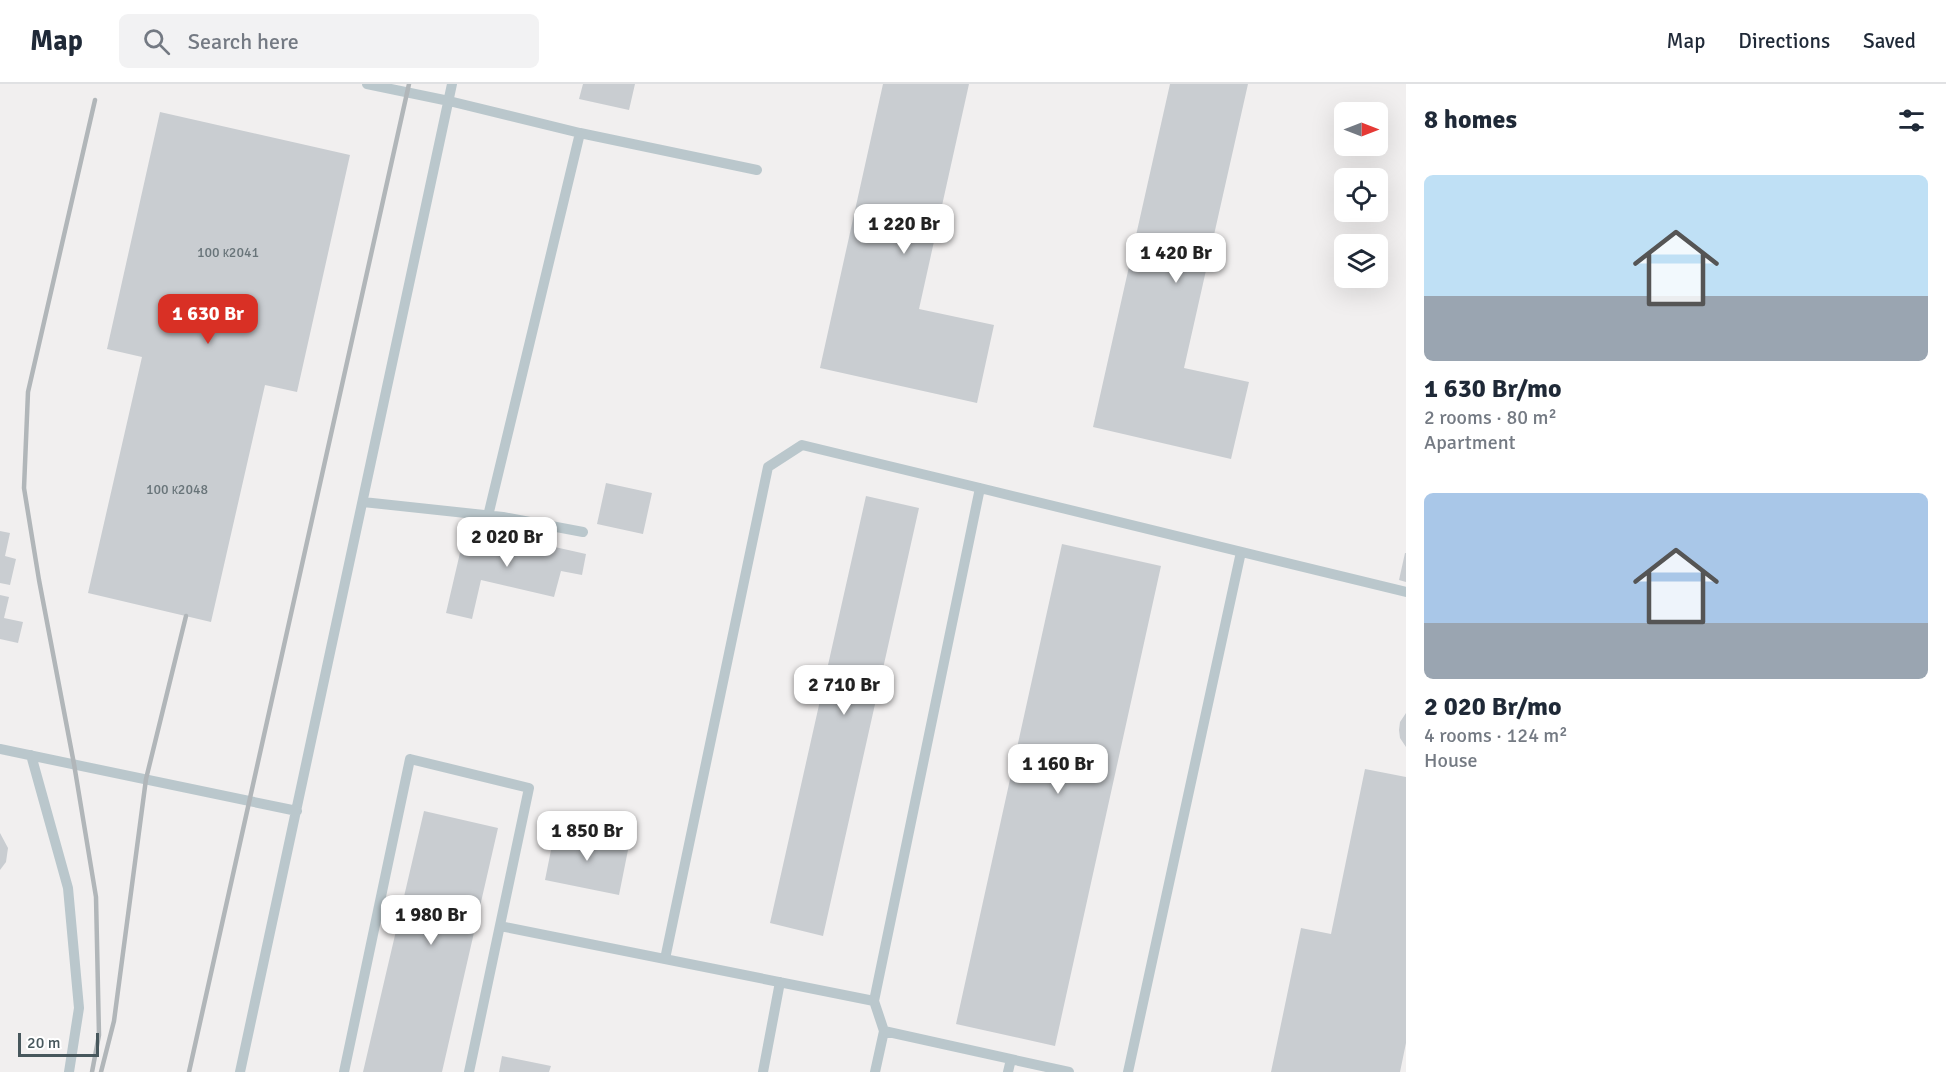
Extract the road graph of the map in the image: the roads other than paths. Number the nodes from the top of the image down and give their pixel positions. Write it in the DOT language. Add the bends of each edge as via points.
graph roads {
  1 [pos="367,84"];
  2 [pos="453,84"];
  3 [pos="449,100"];
  4 [pos="580,133"];
  5 [pos="757,170"];
  6 [pos="980,488"];
  7 [pos="363,502"];
  8 [pos="488,516"];
  9 [pos="583,532"];
  10 [pos="1241,552"];
  11 [pos="1406,592"];
  12 [pos="0,749"];
  13 [pos="31,755"];
  14 [pos="297,811"];
  15 [pos="500,926"];
  16 [pos="665,959"];
  17 [pos="780,982"];
  18 [pos="874,1001"];
  19 [pos="884,1031"];
  20 [pos="1011,1059"];
  21 [pos="69,1072"];
  22 [pos="240,1072"];
  23 [pos="344,1072"];
  24 [pos="469,1072"];
  25 [pos="762,1072"];
  26 [pos="875,1072"];
  27 [pos="1008,1072"];
  28 [pos="1069,1072"];
  29 [pos="1128,1072"];
  1 -- 3 [label="lane"];
  2 -- 3 [label="lane"];
  3 -- 4 [label="lane"];
  3 -- 7 [label="lane"];
  4 -- 5 [label="lane"];
  4 -- 8 [label="lane"];
  6 -- 10 [label="lane"];
  6 -- 16 [label="lane" via="802,445 768,467"];
  6 -- 18 [label="lane"];
  7 -- 8 [label="lane"];
  7 -- 14 [label="lane"];
  8 -- 9 [label="lane"];
  10 -- 11 [label="lane"];
  10 -- 29 [label="lane"];
  12 -- 13 [label="lane"];
  13 -- 14 [label="lane"];
  13 -- 21 [label="lane" via="68,888 79,1008"];
  14 -- 22 [label="lane"];
  15 -- 16 [label="lane"];
  15 -- 23 [label="lane" via="529,788 410,759"];
  15 -- 24 [label="lane"];
  16 -- 17 [label="lane"];
  17 -- 18 [label="lane"];
  17 -- 25 [label="lane"];
  18 -- 19 [label="lane"];
  19 -- 20 [label="lane"];
  19 -- 26 [label="lane"];
  20 -- 27 [label="lane"];
  20 -- 28 [label="lane"];
}
